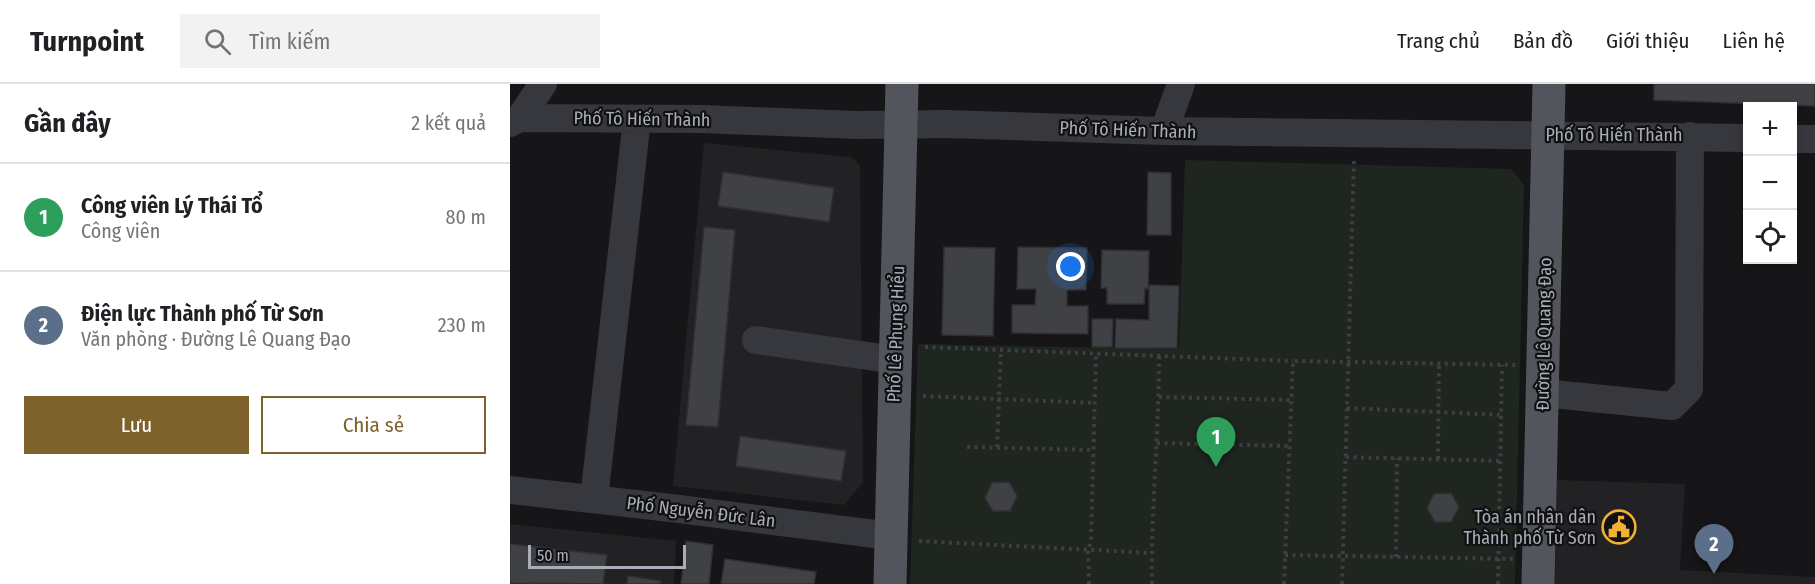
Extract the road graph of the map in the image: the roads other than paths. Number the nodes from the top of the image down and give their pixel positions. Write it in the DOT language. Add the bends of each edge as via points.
graph roads {
  1 [pos="543,84"];
  2 [pos="902,84"];
  3 [pos="1181,84"];
  4 [pos="1549,84"];
  5 [pos="637,118"];
  6 [pos="515,121"];
  7 [pos="902,125"];
  8 [pos="1164,131"];
  9 [pos="1547,135"];
  10 [pos="1690,136"];
  11 [pos="1743,138"];
  12 [pos="1797,139"];
  13 [pos="1815,139"];
  14 [pos="756,340"];
  15 [pos="910,354"];
  16 [pos="1543,393"];
  17 [pos="510,490"];
  18 [pos="594,499"];
  19 [pos="905,539"];
  20 [pos="1528,572"];
  21 [pos="891,584"];
  1 -- 6 [label="street"];
  2 -- 7 [label="main road, Phố Lê Phụng Hiểu"];
  3 -- 8 [label="street"];
  4 -- 9 [label="main road, Đường Lê Quang Đạo"];
  5 -- 6 [label="street, Phố Tô Hiến Thành"];
  5 -- 7 [label="street, Phố Tô Hiến Thành"];
  5 -- 18 [label="street"];
  7 -- 8 [label="street, Phố Tô Hiến Thành"];
  7 -- 15 [label="main road, Phố Lê Phụng Hiểu"];
  8 -- 9 [label="street, Phố Tô Hiến Thành"];
  9 -- 10 [label="street, Phố Tô Hiến Thành"];
  9 -- 16 [label="main road, Đường Lê Quang Đạo"];
  10 -- 11 [label="street, Phố Tô Hiến Thành"];
  10 -- 16 [label="street" via="1689,389 1672,405"];
  12 -- 13 [label="street"];
  14 -- 15 [label="street"];
  15 -- 19 [label="main road, Phố Lê Phụng Hiểu"];
  16 -- 20 [label="main road, Đường Lê Quang Đạo"];
  17 -- 18 [label="street, Phố Nguyễn Đức Lân"];
  18 -- 19 [label="street, Phố Nguyễn Đức Lân"];
  19 -- 21 [label="main road, Phố Lê Phụng Hiểu"];
}
